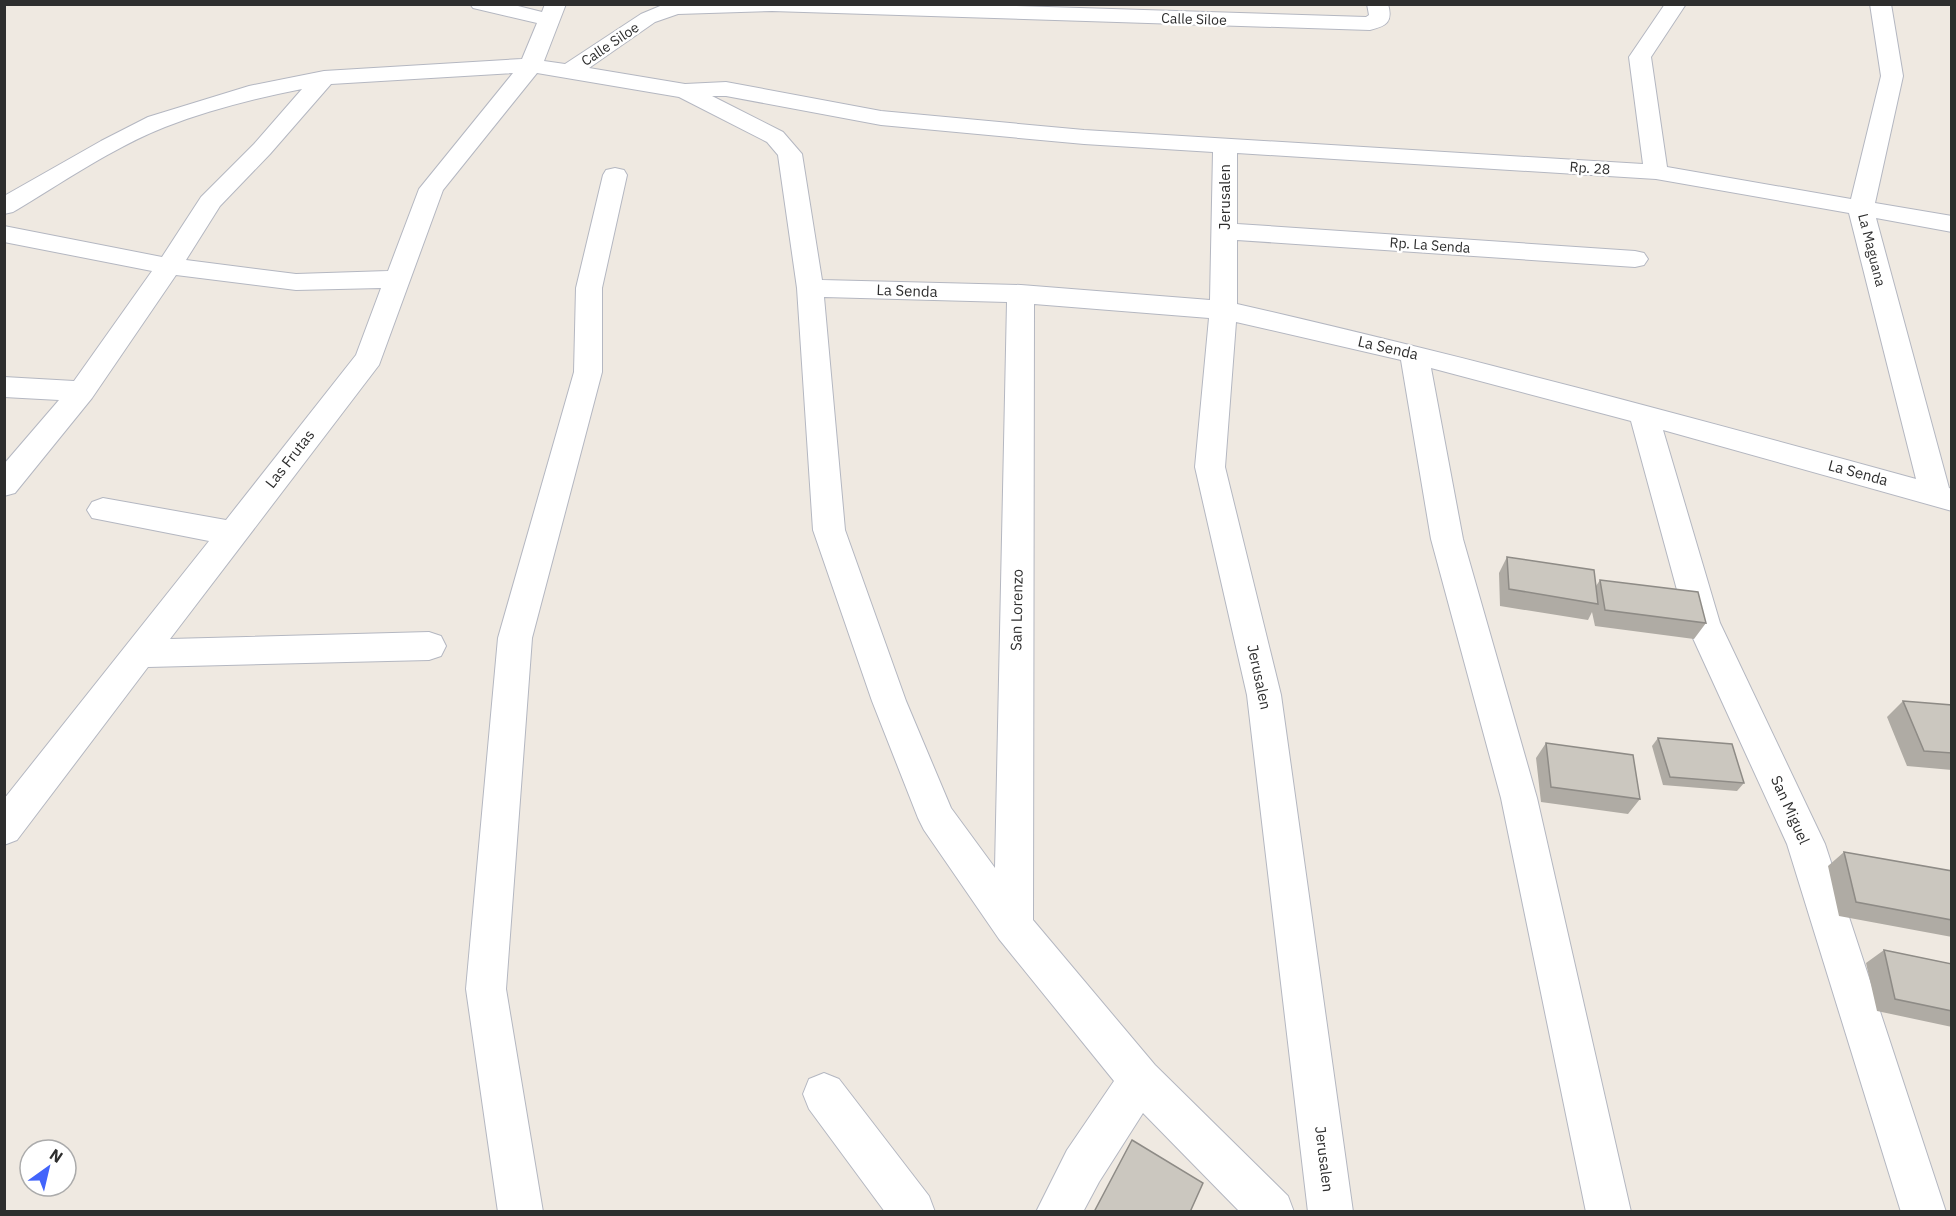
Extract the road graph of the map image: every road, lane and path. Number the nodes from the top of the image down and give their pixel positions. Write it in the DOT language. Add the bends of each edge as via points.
graph roads {
  1 [pos="480,4"];
  2 [pos="1676,4"];
  3 [pos="1880,4"];
  4 [pos="1005,9"];
  5 [pos="553,12"];
  6 [pos="1373,14"];
  7 [pos="531,65"];
  8 [pos="568,72"];
  9 [pos="324,78"];
  10 [pos="685,91"];
  11 [pos="1225,144"];
  12 [pos="1656,172"];
  13 [pos="615,175"];
  14 [pos="4,207"];
  15 [pos="1861,210"];
  16 [pos="1952,224"];
  17 [pos="1225,231"];
  18 [pos="4,234"];
  19 [pos="1635,259"];
  20 [pos="169,266"];
  21 [pos="398,279"];
  22 [pos="810,288"];
  23 [pos="1021,294"];
  24 [pos="1223,310"];
  25 [pos="1414,354"];
  26 [pos="4,387"];
  27 [pos="82,391"];
  28 [pos="1644,414"];
  29 [pos="4,485"];
  30 [pos="1943,497"];
  31 [pos="103,510"];
  32 [pos="233,533"];
  33 [pos="429,646"];
  34 [pos="139,654"];
  35 [pos="4,828"];
  36 [pos="1013,926"];
  37 [pos="1140,1080"];
  38 [pos="824,1094"];
  39 [pos="521,1212"];
  40 [pos="913,1212"];
  41 [pos="1058,1212"];
  42 [pos="1272,1212"];
  43 [pos="1331,1212"];
  44 [pos="1609,1212"];
  45 [pos="1924,1212"];
  1 -- 5 [label="street"];
  2 -- 12 [label="street" via="1640,57"];
  3 -- 15 [label="street, La Maguana" via="1893,76"];
  4 -- 6 [label="street, Calle Siloe"];
  4 -- 8 [label="street, Calle Siloe" via="772,5 675,8 648,18"];
  5 -- 7 [label="street, Las Frutas"];
  7 -- 8 [label="street"];
  7 -- 9 [label="street"];
  7 -- 21 [label="street, Las Frutas" via="432,189"];
  8 -- 10 [label="street"];
  9 -- 14 [label="street" via="257,91 156,122"];
  9 -- 20 [label="street" via="210,202"];
  10 -- 11 [label="street, Rp. 28" via="726,89 893,119 1084,137"];
  10 -- 22 [label="street" via="775,137 790,154"];
  11 -- 12 [label="street, Rp. 28"];
  11 -- 17 [label="street, Jerusalen"];
  12 -- 15 [label="street, Rp. 28"];
  13 -- 39 [label="street" via="589,288 588,372 515,638 486,989"];
  15 -- 16 [label="street, Rp. 28"];
  15 -- 30 [label="street, La Maguana"];
  17 -- 19 [label="street, Rp. La Senda"];
  17 -- 24 [label="street, Jerusalen"];
  18 -- 20 [label="street"];
  20 -- 21 [label="street" via="296,282"];
  20 -- 27 [label="street"];
  21 -- 32 [label="street, Las Frutas" via="369,358"];
  22 -- 23 [label="street, La Senda"];
  22 -- 36 [label="street" via="829,530 889,701 937,819"];
  23 -- 24 [label="street, La Senda"];
  23 -- 36 [label="street, San Lorenzo"];
  24 -- 25 [label="street, La Senda"];
  24 -- 43 [label="street, Jerusalen" via="1210,467 1264,695"];
  25 -- 28 [label="street, La Senda"];
  25 -- 44 [label="street" via="1447,539 1519,798"];
  26 -- 27 [label="street"];
  27 -- 29 [label="street"];
  28 -- 30 [label="street, La Senda"];
  28 -- 45 [label="street, San Miguel" via="1703,623 1806,844"];
  31 -- 32 [label="street"];
  32 -- 34 [label="street, Las Frutas"];
  33 -- 34 [label="street"];
  34 -- 35 [label="street, Las Frutas"];
  36 -- 37 [label="street"];
  37 -- 41 [label="street" via="1083,1166"];
  37 -- 42 [label="street"];
  38 -- 40 [label="street"];
}
